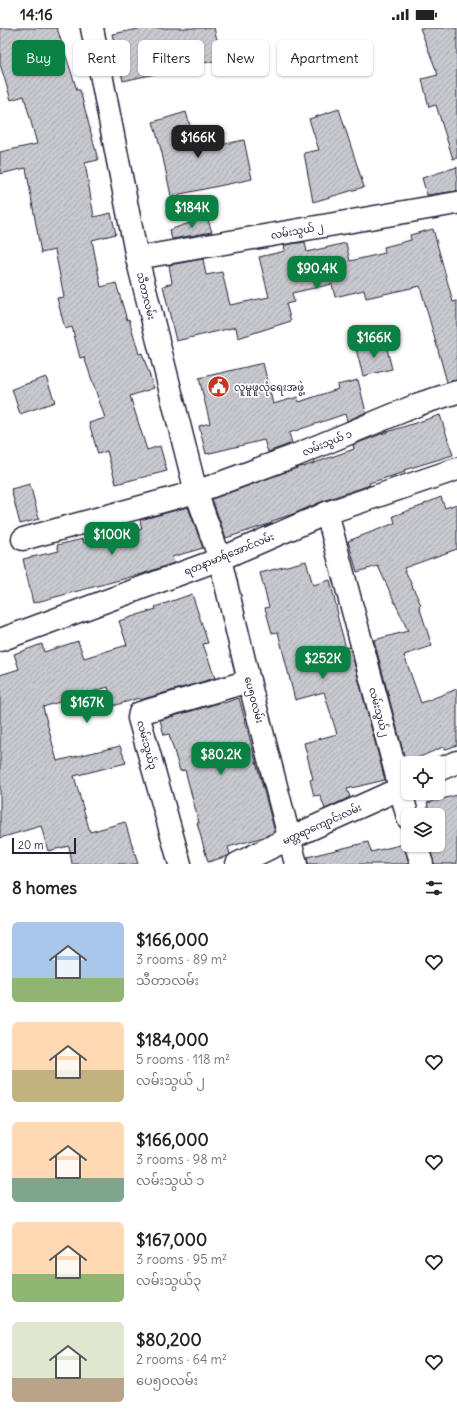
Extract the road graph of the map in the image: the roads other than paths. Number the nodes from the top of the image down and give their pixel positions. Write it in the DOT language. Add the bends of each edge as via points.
graph roads {
  1 [pos="92,28"];
  2 [pos="457,204"];
  3 [pos="137,258"];
  4 [pos="457,392"];
  5 [pos="457,469"];
  6 [pos="196,492"];
  7 [pos="327,513"];
  8 [pos="23,539"];
  9 [pos="220,559"];
  10 [pos="0,640"];
  11 [pos="249,681"];
  12 [pos="457,762"];
  13 [pos="445,767"];
  14 [pos="401,776"];
  15 [pos="401,788"];
  16 [pos="290,838"];
  17 [pos="418,852"];
  18 [pos="180,864"];
  19 [pos="237,864"];
  20 [pos="296,864"];
  21 [pos="422,864"];
  1 -- 3 [label="street, သီတာလမ်း"];
  2 -- 3 [label="street, လမ်းသွယ် ၂"];
  3 -- 6 [label="street, သီတာလမ်း"];
  4 -- 6 [label="street, လမ်းသွယ် ၁" via="422,403 294,456"];
  5 -- 7 [label="street, ရတနာမာရ်အောင်လမ်း"];
  6 -- 8 [label="street, လမ်းသွယ် ၁"];
  6 -- 9 [label="street, သီတာလမ်း"];
  7 -- 9 [label="street, ရတနာမာရ်အောင်လမ်း"];
  7 -- 14 [label="street, လမ်းသွယ်၂"];
  9 -- 10 [label="street, ရတနာမာရ်အောင်လမ်း"];
  9 -- 11 [label="street, ပေ၅၀လမ်း"];
  11 -- 16 [label="street, ပေ၅၀လမ်း"];
  11 -- 18 [label="street, လမ်းသွယ်၃" via="140,713 139,718"];
  12 -- 13 [label="street"];
  15 -- 16 [label="street, မတ္တရာကျောင်းလမ်း"];
  16 -- 19 [label="street, မတ္တရာကျောင်းလမ်း"];
  16 -- 20 [label="street, ပေ၅၀လမ်း"];
  17 -- 21 [label="street"];
}
